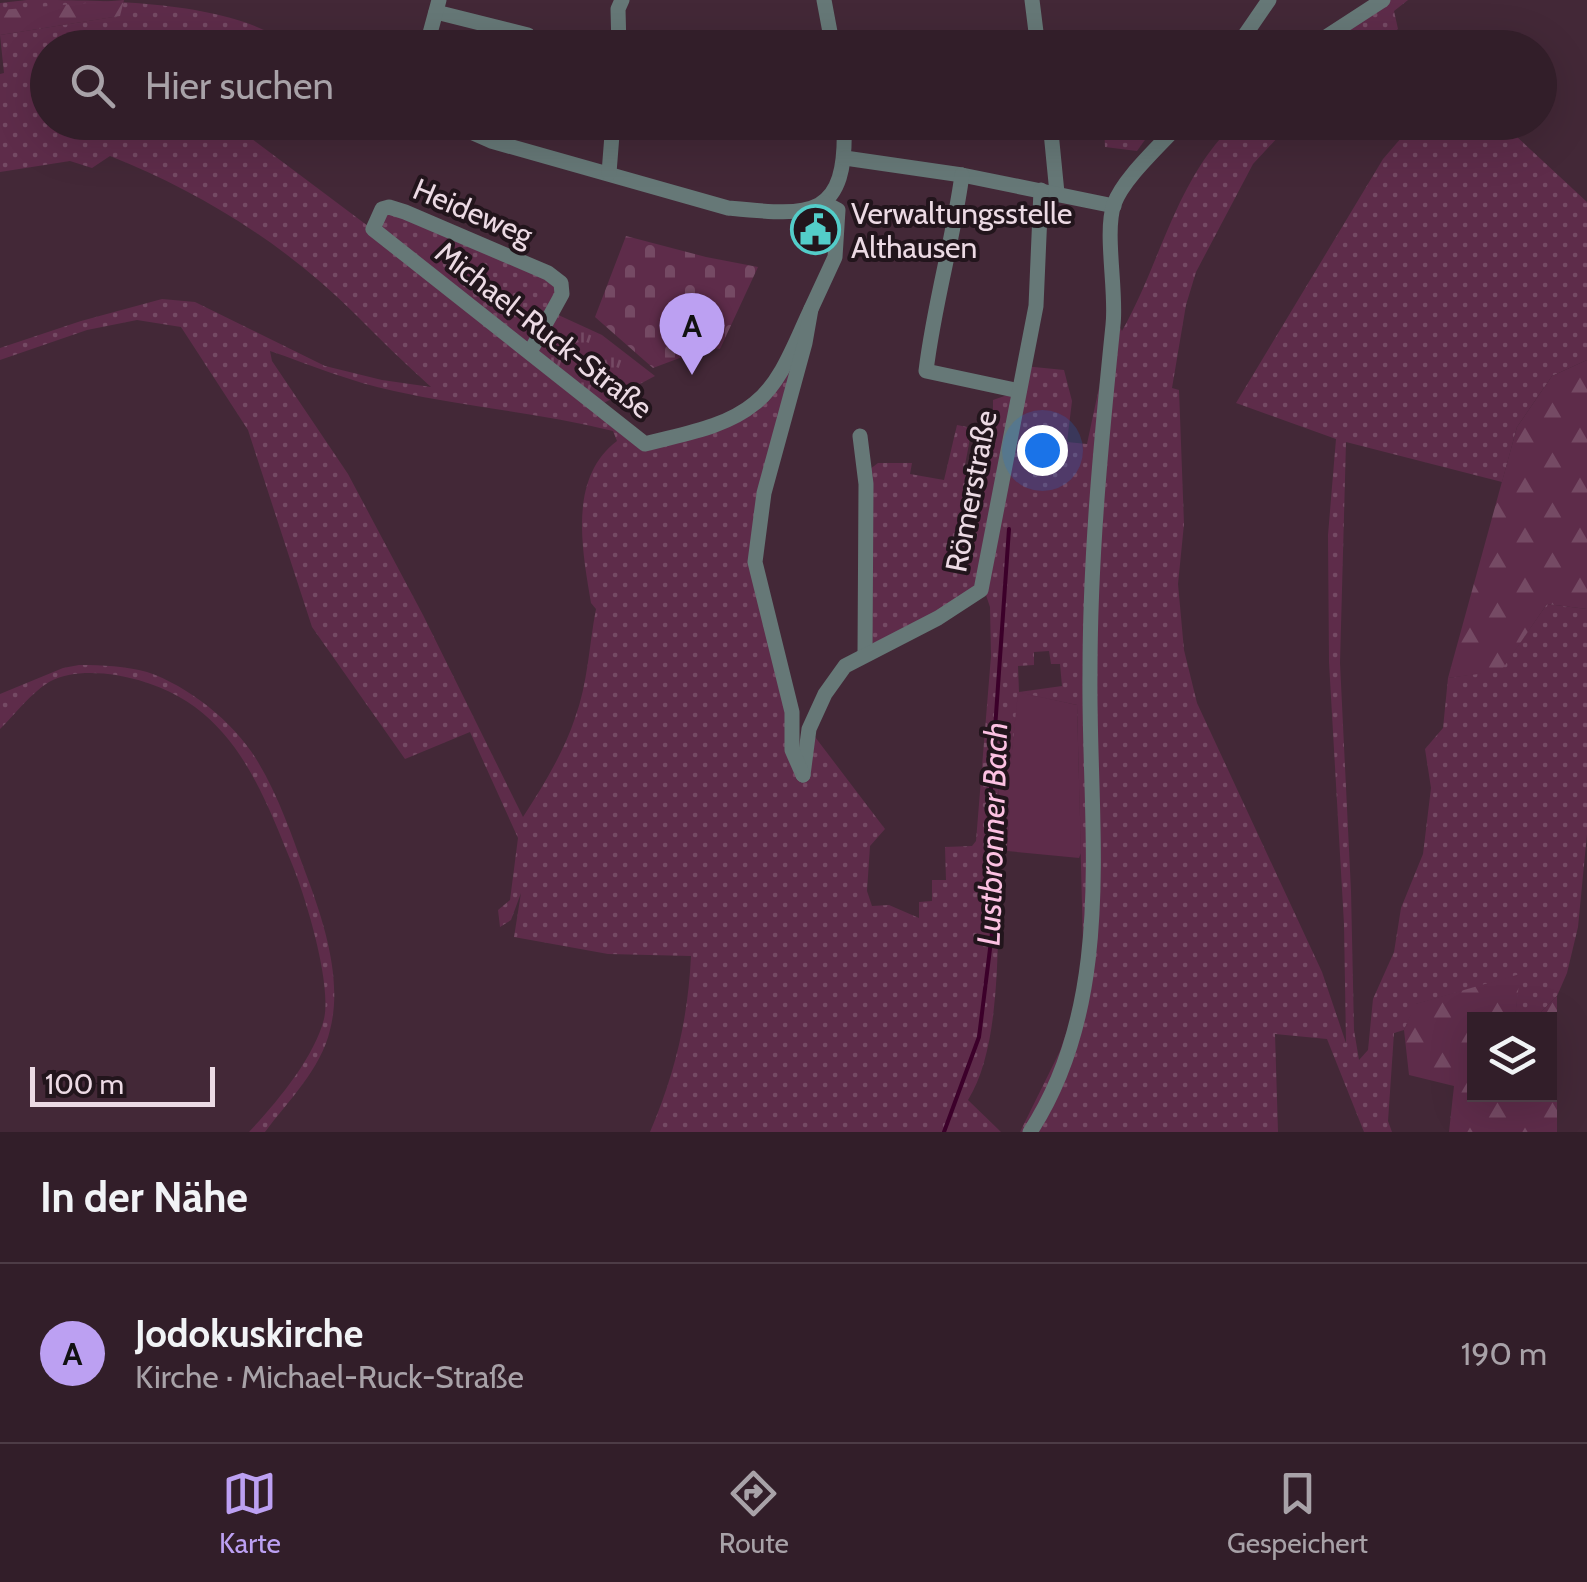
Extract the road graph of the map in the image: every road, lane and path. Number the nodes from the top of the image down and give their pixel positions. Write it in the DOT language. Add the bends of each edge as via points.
graph roads {
  1 [pos="622,0"];
  2 [pos="824,0"];
  3 [pos="1032,0"];
  4 [pos="1270,0"];
  5 [pos="1383,0"];
  6 [pos="438,6"];
  7 [pos="512,30"];
  8 [pos="620,30"];
  9 [pos="830,30"];
  10 [pos="1036,30"];
  11 [pos="1249,30"];
  12 [pos="1337,30"];
  13 [pos="491,140"];
  14 [pos="612,140"];
  15 [pos="845,140"];
  16 [pos="1050,140"];
  17 [pos="1165,140"];
  18 [pos="846,158"];
  19 [pos="609,173"];
  20 [pos="962,175"];
  21 [pos="1049,191"];
  22 [pos="825,203"];
  23 [pos="1114,206"];
  24 [pos="372,229"];
  25 [pos="811,309"];
  26 [pos="530,352"];
  27 [pos="1019,392"];
  28 [pos="860,436"];
  29 [pos="865,654"];
  30 [pos="803,775"];
  31 [pos="1030,1132"];
  1 -- 8 [label="street"];
  2 -- 9 [label="street"];
  3 -- 10 [label="street"];
  4 -- 11 [label="street"];
  5 -- 12 [label="street"];
  6 -- 7 [label="street"];
  13 -- 19 [label="street"];
  14 -- 19 [label="street"];
  15 -- 18 [label="street"];
  16 -- 21 [label="street, Römerstraße"];
  17 -- 23 [label="street"];
  18 -- 20 [label="street"];
  18 -- 22 [label="street"];
  19 -- 22 [label="street" via="728,208 812,211"];
  20 -- 21 [label="street"];
  20 -- 27 [label="street" via="926,370"];
  21 -- 23 [label="street"];
  21 -- 27 [label="street, Römerstraße"];
  22 -- 25 [label="street, Michael-Ruck-Straße" via="838,210 835,257"];
  23 -- 31 [label="street" via="1114,318 1093,518 1088,972 1067,1053"];
  24 -- 26 [label="street, Michael-Ruck-Straße"];
  24 -- 26 [label="street, Heideweg" via="390,206 548,273 562,294"];
  25 -- 26 [label="street, Michael-Ruck-Straße" via="756,403 714,426 645,444"];
  25 -- 30 [label="street, Michael-Ruck-Straße" via="764,493 755,562 792,712 792,750"];
  27 -- 29 [label="street, Römerstraße" via="981,590"];
  28 -- 29 [label="street" via="866,460"];
  29 -- 30 [label="street, Römerstraße" via="845,666 824,694 808,729"];
}
